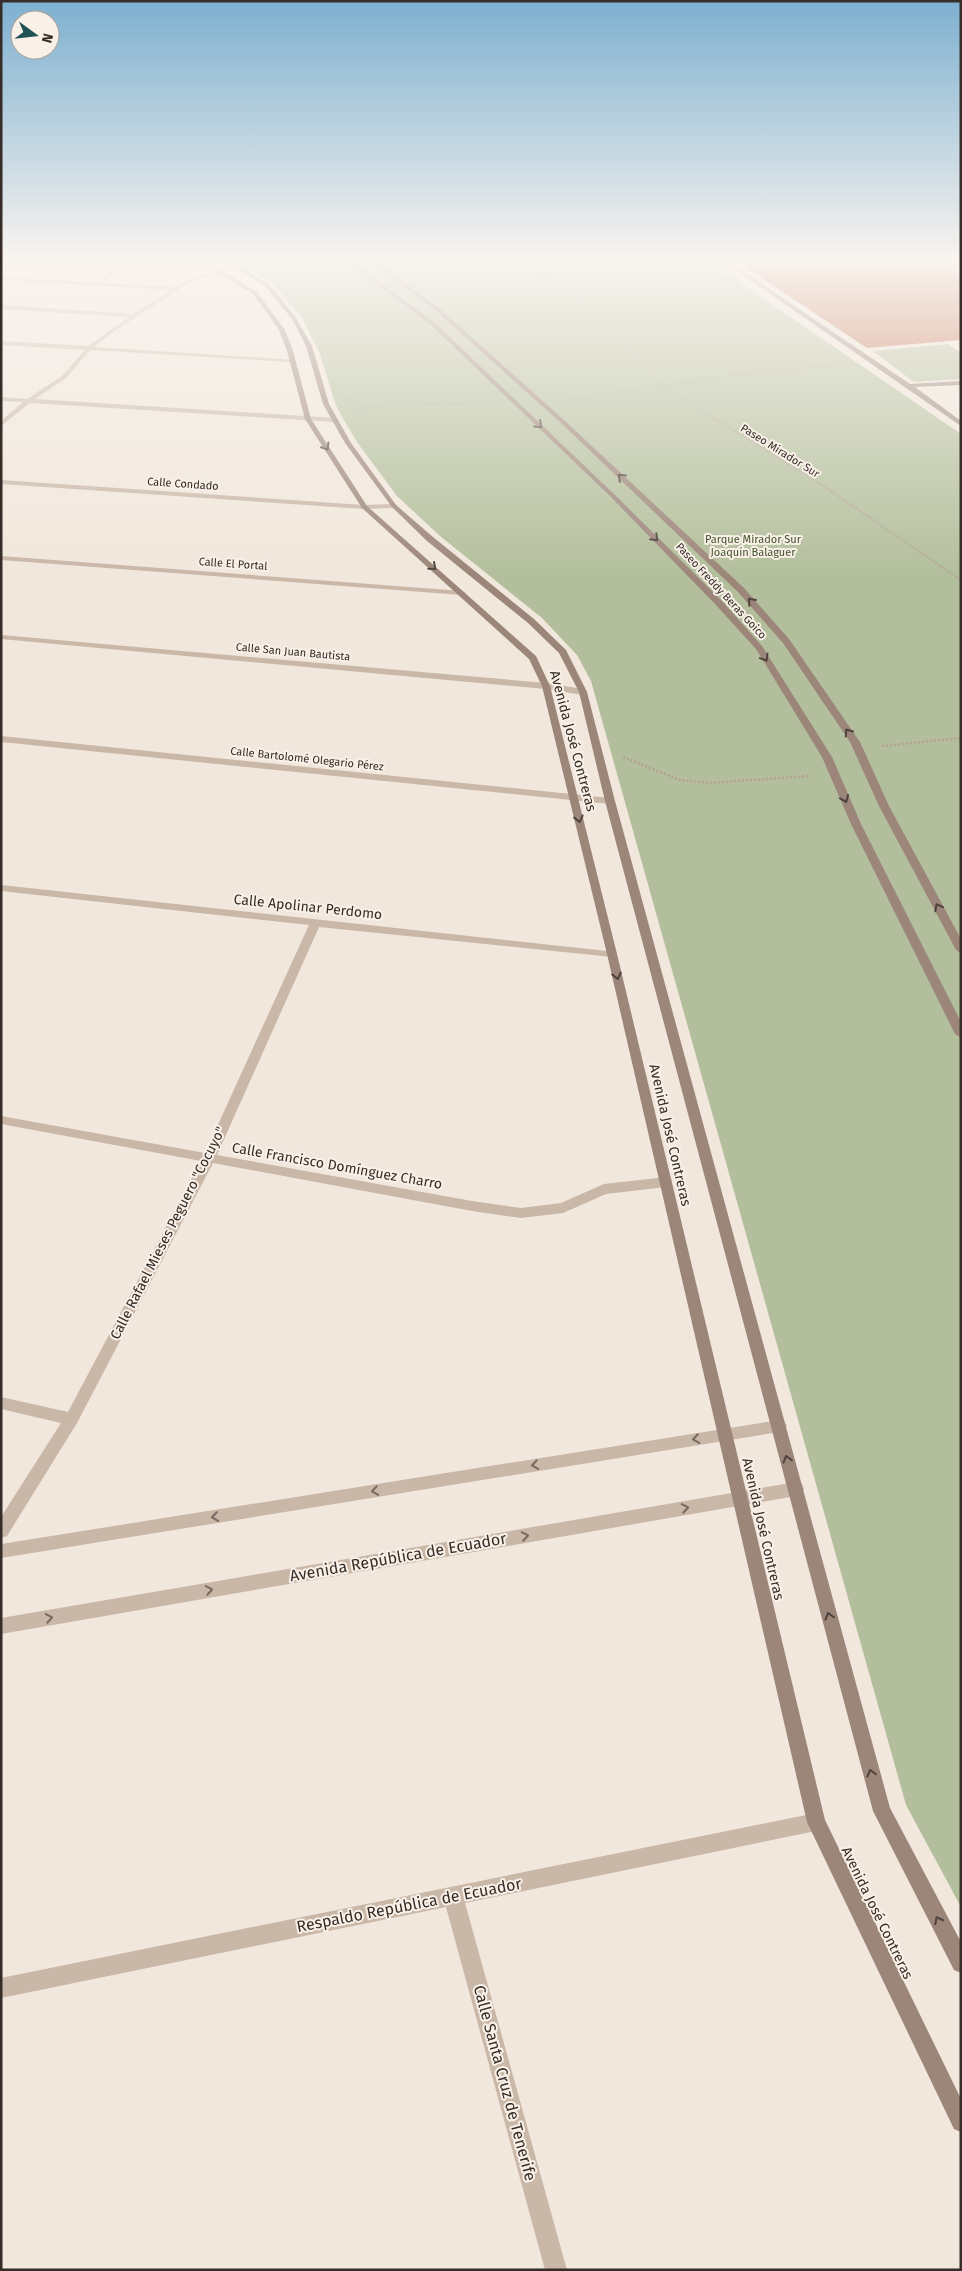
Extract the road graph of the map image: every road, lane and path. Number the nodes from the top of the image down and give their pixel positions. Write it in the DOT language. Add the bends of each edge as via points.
graph roads {
  1 [pos="77,363"];
  2 [pos="293,363"];
  3 [pos="314,363"];
  4 [pos="474,363"];
  5 [pos="494,363"];
  6 [pos="642,363"];
  7 [pos="875,363"];
  8 [pos="840,364"];
  9 [pos="961,383"];
  10 [pos="659,384"];
  11 [pos="909,386"];
  12 [pos="507,395"];
  13 [pos="1,399"];
  14 [pos="28,401"];
  15 [pos="326,401"];
  16 [pos="560,401"];
  17 [pos="308,418"];
  18 [pos="336,420"];
  19 [pos="1,424"];
  20 [pos="961,424"];
  21 [pos="1,482"];
  22 [pos="394,506"];
  23 [pos="364,507"];
  24 [pos="1,558"];
  25 [pos="961,580"];
  26 [pos="462,593"];
  27 [pos="1,637"];
  28 [pos="546,686"];
  29 [pos="583,692"];
  30 [pos="961,738"];
  31 [pos="1,739"];
  32 [pos="596,746"];
  33 [pos="872,747"];
  34 [pos="834,775"];
  35 [pos="573,797"];
  36 [pos="610,801"];
  37 [pos="1,888"];
  38 [pos="315,924"];
  39 [pos="961,950"];
  40 [pos="612,954"];
  41 [pos="961,1034"];
  42 [pos="1,1120"];
  43 [pos="209,1158"];
  44 [pos="666,1182"];
  45 [pos="1,1403"];
  46 [pos="72,1419"];
  47 [pos="779,1426"];
  48 [pos="725,1434"];
  49 [pos="796,1489"];
  50 [pos="740,1498"];
  51 [pos="1,1531"];
  52 [pos="1,1551"];
  53 [pos="1,1626"];
  54 [pos="816,1822"];
  55 [pos="453,1896"];
  56 [pos="961,1964"];
  57 [pos="1,1988"];
  58 [pos="961,2122"];
  59 [pos="556,2270"];
  1 -- 14 [label="street" via="64,377"];
  2 -- 17 [label="main road, Avenida José Contreras"];
  3 -- 15 [label="main road, Avenida José Contreras"];
  4 -- 12 [label="main road, Paseo Freddy Beras Goico"];
  39 -- 5 [label="main road, Paseo Freddy Beras Goico, one-way" via="884,806 855,742 786,641 741,590"];
  6 -- 10 [label="path, Paseo Mirador Sur"];
  7 -- 11 [label="main road"];
  8 -- 10 [label="path"];
  9 -- 11 [label="main road"];
  10 -- 16 [label="path"];
  10 -- 25 [label="path, Paseo Mirador Sur" via="813,479"];
  11 -- 20 [label="main road"];
  12 -- 15 [label="path" via="484,399 484,406 399,403 357,409 351,398"];
  12 -- 34 [label="main road, Paseo Freddy Beras Goico, one-way" via="522,406 685,568 759,648 827,757"];
  13 -- 14 [label="street"];
  14 -- 17 [label="street"];
  14 -- 19 [label="street"];
  15 -- 18 [label="main road, Avenida José Contreras"];
  17 -- 18 [label="street"];
  17 -- 23 [label="main road, Avenida José Contreras, one-way"];
  18 -- 22 [label="main road, Avenida José Contreras" via="348,443"];
  21 -- 23 [label="street, Calle Condado"];
  22 -- 23 [label="street, Calle Condado"];
  22 -- 29 [label="main road, Avenida José Contreras" via="537,626 563,652"];
  23 -- 26 [label="main road, Avenida José Contreras, one-way"];
  24 -- 26 [label="street, Calle El Portal"];
  26 -- 28 [label="main road, Avenida José Contreras" via="534,658"];
  27 -- 28 [label="street, Calle San Juan Bautista"];
  28 -- 29 [label="street, Calle San Juan Bautista"];
  28 -- 35 [label="main road, Avenida José Contreras"];
  29 -- 32 [label="main road, Avenida José Contreras"];
  30 -- 33 [label="path"];
  31 -- 35 [label="street, Calle Bartolomé Olegario Pérez"];
  32 -- 34 [label="path" via="680,780 709,783"];
  32 -- 36 [label="main road, Avenida José Contreras"];
  34 -- 41 [label="main road, Paseo Freddy Beras Goico, one-way"];
  35 -- 36 [label="street, Calle Bartolomé Olegario Pérez"];
  35 -- 40 [label="main road, Avenida José Contreras, one-way"];
  36 -- 47 [label="main road, Avenida José Contreras"];
  37 -- 38 [label="street, Calle Apolinar Perdomo"];
  38 -- 40 [label="street, Calle Apolinar Perdomo"];
  38 -- 43 [label="street, Calle Rafael Mieses Peguero \"Cocuyo\""];
  40 -- 44 [label="main road, Avenida José Contreras, one-way"];
  42 -- 43 [label="street, Calle Francisco Domínguez Charro"];
  43 -- 44 [label="street, Calle Francisco Domínguez Charro" via="521,1213 563,1208 604,1189"];
  43 -- 46 [label="street, Calle Rafael Mieses Peguero \"Cocuyo\""];
  44 -- 48 [label="main road, Avenida José Contreras"];
  45 -- 46 [label="street"];
  46 -- 51 [label="street, Calle Rafael Mieses Peguero \"Cocuyo\""];
  47 -- 48 [label="street"];
  49 -- 47 [label="main road, Avenida José Contreras, one-way"];
  48 -- 50 [label="main road, Avenida José Contreras"];
  48 -- 52 [label="street, one-way"];
  49 -- 50 [label="street, Avenida República de Ecuador"];
  56 -- 49 [label="main road, Avenida José Contreras, one-way" via="882,1811"];
  53 -- 50 [label="street, Avenida República de Ecuador, one-way"];
  50 -- 54 [label="main road, Avenida José Contreras"];
  54 -- 55 [label="street, Respaldo República de Ecuador"];
  54 -- 58 [label="main road, Avenida José Contreras"];
  55 -- 57 [label="street, Respaldo República de Ecuador"];
  55 -- 59 [label="street, Calle Santa Cruz de Tenerife"];
}
